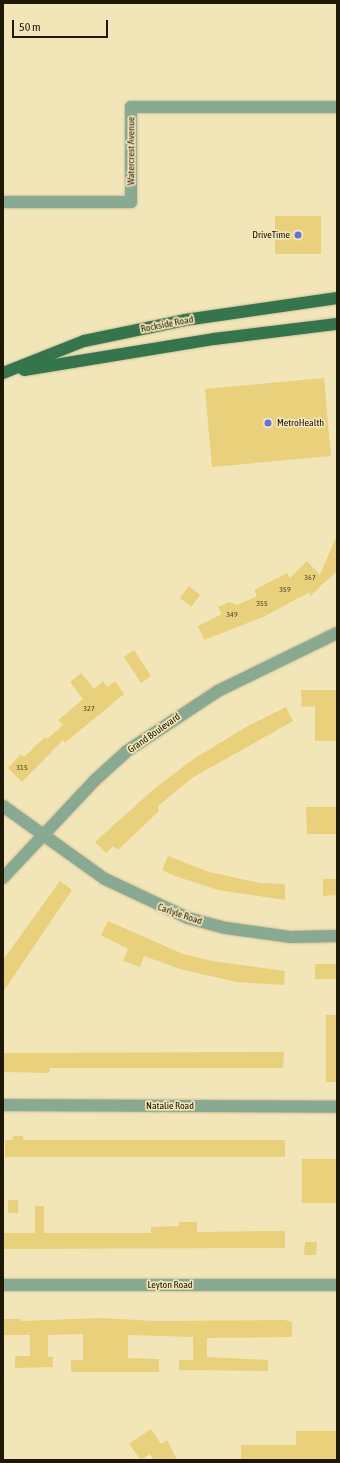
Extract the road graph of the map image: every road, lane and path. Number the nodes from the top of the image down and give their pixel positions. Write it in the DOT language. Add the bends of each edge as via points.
graph roads {
  1 [pos="337,107"];
  2 [pos="3,202"];
  3 [pos="337,298"];
  4 [pos="337,324"];
  5 [pos="3,373"];
  6 [pos="337,633"];
  7 [pos="3,806"];
  8 [pos="42,836"];
  9 [pos="3,878"];
  10 [pos="337,936"];
  11 [pos="3,1105"];
  12 [pos="337,1108"];
  13 [pos="3,1285"];
  14 [pos="337,1285"];
  1 -- 2 [label="street, Watercrest Avenue" via="131,107 131,202"];
  3 -- 5 [label="main road, Rockside Road" via="185,320 91,340"];
  4 -- 5 [label="main road, Rockside Road" via="214,339"];
  6 -- 8 [label="street, Grand Boulevard" via="267,665 161,727 94,781"];
  7 -- 8 [label="street, Carlyle Road"];
  8 -- 9 [label="street, Grand Boulevard"];
  8 -- 10 [label="street, Carlyle Road" via="105,879 188,918 226,928 291,937"];
  11 -- 12 [label="street, Natalie Road"];
  13 -- 14 [label="street, Leyton Road"];
}
